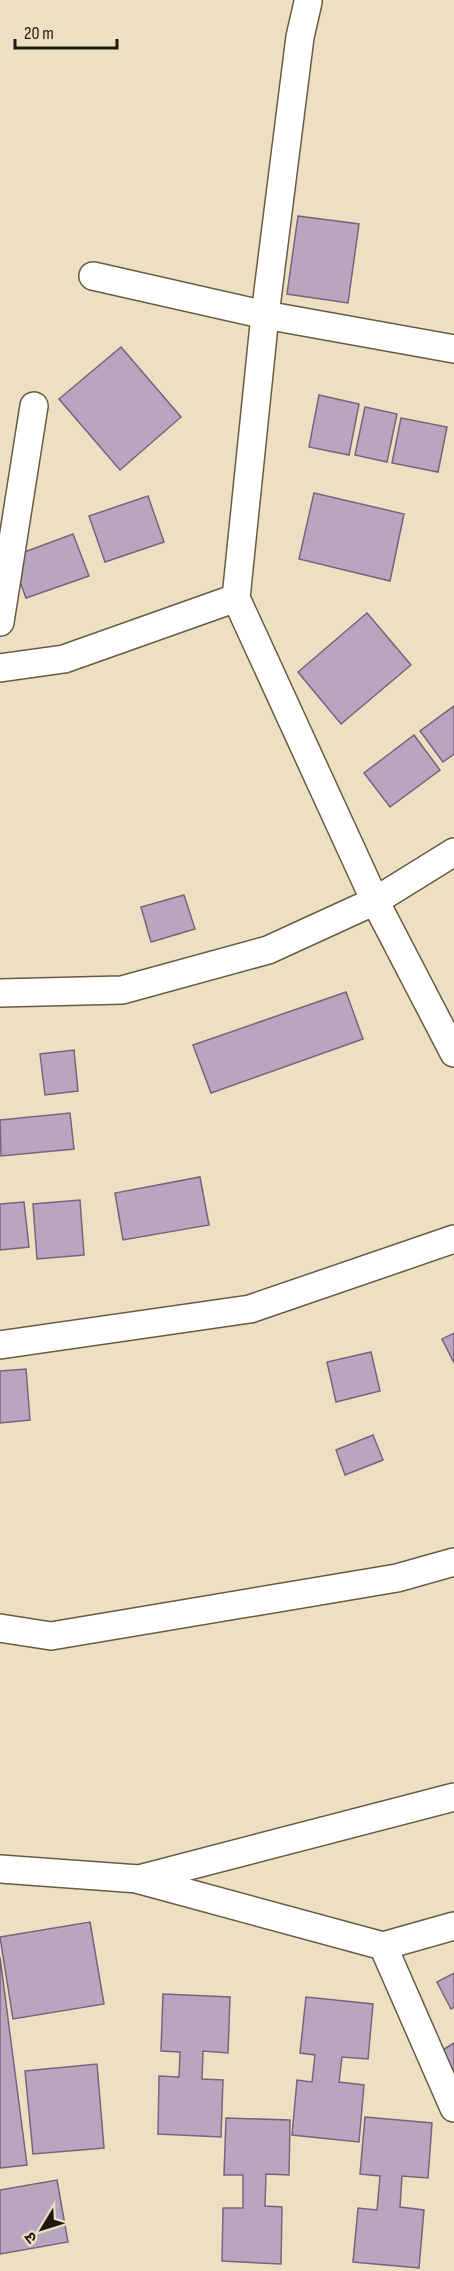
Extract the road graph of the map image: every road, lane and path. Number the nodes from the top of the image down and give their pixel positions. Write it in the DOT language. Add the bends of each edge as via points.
graph roads {
  1 [pos="308,2"];
  2 [pos="93,276"];
  3 [pos="265,315"];
  4 [pos="454,349"];
  5 [pos="34,406"];
  6 [pos="236,598"];
  7 [pos="0,622"];
  8 [pos="0,668"];
  9 [pos="454,852"];
  10 [pos="375,901"];
  11 [pos="0,993"];
  12 [pos="454,1053"];
  13 [pos="454,1239"];
  14 [pos="0,1345"];
  15 [pos="454,1562"];
  16 [pos="0,1628"];
  17 [pos="454,1797"];
  18 [pos="0,1869"];
  19 [pos="139,1879"];
  20 [pos="454,1926"];
  21 [pos="383,1947"];
  22 [pos="454,2108"];
  1 -- 3 [label="street" via="300,37"];
  2 -- 3 [label="street"];
  3 -- 4 [label="street"];
  3 -- 6 [label="street"];
  5 -- 7 [label="street"];
  6 -- 8 [label="street" via="64,659"];
  6 -- 10 [label="street"];
  9 -- 10 [label="street"];
  10 -- 11 [label="street" via="268,950 122,990"];
  10 -- 12 [label="street"];
  13 -- 14 [label="street" via="250,1309"];
  15 -- 16 [label="street" via="397,1578 51,1636"];
  17 -- 19 [label="street"];
  18 -- 19 [label="street"];
  19 -- 21 [label="street"];
  20 -- 21 [label="street"];
  21 -- 22 [label="street"];
}
